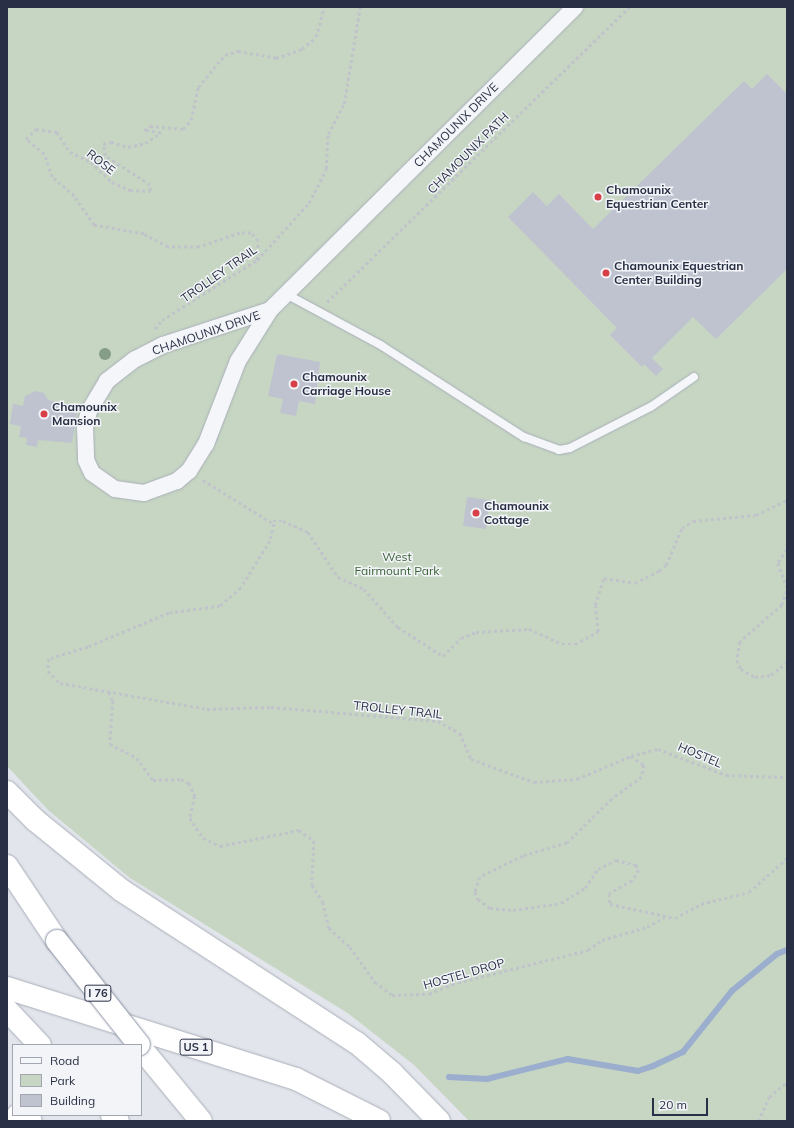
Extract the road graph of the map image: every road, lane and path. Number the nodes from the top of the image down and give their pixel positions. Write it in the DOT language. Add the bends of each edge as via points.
graph roads {
  1 [pos="324,7"];
  2 [pos="360,7"];
  3 [pos="575,7"];
  4 [pos="629,7"];
  5 [pos="257,260"];
  6 [pos="286,294"];
  7 [pos="270,310"];
  8 [pos="318,311"];
  9 [pos="151,351"];
  10 [pos="694,377"];
  11 [pos="189,471"];
  12 [pos="787,500"];
  13 [pos="273,521"];
  14 [pos="787,550"];
  15 [pos="787,587"];
  16 [pos="787,591"];
  17 [pos="787,662"];
  18 [pos="109,691"];
  19 [pos="631,756"];
  20 [pos="787,778"];
  21 [pos="7,792"];
  22 [pos="787,858"];
  23 [pos="7,866"];
  24 [pos="664,917"];
  25 [pos="7,988"];
  26 [pos="7,1011"];
  27 [pos="39,1044"];
  28 [pos="139,1044"];
  29 [pos="142,1048"];
  30 [pos="787,1082"];
  31 [pos="201,1121"];
  32 [pos="379,1121"];
  33 [pos="439,1121"];
  34 [pos="758,1121"];
  1 -- 5 [label="path, ROSE" via="316,37 302,48 276,58 238,52 225,55 198,87 191,120 183,129 150,126 144,130 161,133 145,143 128,147 111,142 103,144 105,156 150,185 150,191 130,190 112,182 90,162 70,152 53,131 36,129 26,139 44,154 52,177 74,196 94,225 144,234 168,247 199,248 240,233 251,233 258,241"];
  2 -- 5 [label="path, TROLLEY TRAIL" via="344,104 328,134 326,168 320,184 309,203"];
  3 -- 6 [label="street, CHAMOUNIX DRIVE"];
  4 -- 8 [label="path, CHAMOUNIX PATH"];
  5 -- 9 [label="path, TROLLEY TRAIL" via="162,320 156,326"];
  6 -- 7 [label="street, CHAMOUNIX DRIVE"];
  6 -- 8 [label="lane"];
  7 -- 9 [label="street, CHAMOUNIX DRIVE"];
  7 -- 11 [label="street, CHAMOUNIX DRIVE" via="238,361 206,444"];
  8 -- 10 [label="lane" via="421,370 524,437 559,450 570,448 652,406"];
  9 -- 11 [label="street, CHAMOUNIX DRIVE" via="120,369 97,395 85,427 86,460 92,473 103,483 127,492 161,488"];
  11 -- 13 [label="path"];
  12 -- 13 [label="path" via="756,515 693,521 682,528 666,565 659,571 635,583 604,578 595,605 598,632 575,644 562,644 528,629 476,632 461,638 443,656 398,627 364,589 338,577 308,532 283,521"];
  13 -- 18 [label="path, TROLLEY TRAIL" via="275,531 260,560 241,588 220,606 169,613 88,647 49,659 48,671 60,683"];
  14 -- 15 [label="path" via="778,563"];
  16 -- 17 [label="path" via="782,605 740,642 737,660 741,669 755,677 771,675"];
  18 -- 19 [label="path, TROLLEY TRAIL" via="207,709 271,707 438,721 460,733 470,759 534,782 577,780"];
  18 -- 24 [label="path, HOSTEL DROP" via="113,701 110,744 137,758 153,780 181,779 190,783 195,796 190,818 203,838 220,846 299,830 314,841 312,885 323,902 329,928 350,947 375,982 392,995 429,994 452,984 588,950 602,940 647,927"];
  19 -- 20 [label="path, HOSTEL" via="658,749 726,776"];
  19 -- 24 [label="path" via="644,765 642,777 612,799 567,843 524,856 485,874 476,884 475,892 478,899 490,908 513,910 561,903 585,888 598,869 616,860 636,865 639,870 632,882 609,894 610,904"];
  21 -- 33 [label="highway" via="35,820 121,890 357,1043 392,1072"];
  22 -- 24 [label="path" via="749,892 701,904 675,918"];
  23 -- 28 [label="highway, I 76, bridge" via="57,941"];
  25 -- 32 [label="highway, US 1" via="296,1079"];
  26 -- 27 [label="highway"];
  29 -- 31 [label="highway, I 76"];
  30 -- 34 [label="path" via="769,1097"];
}
